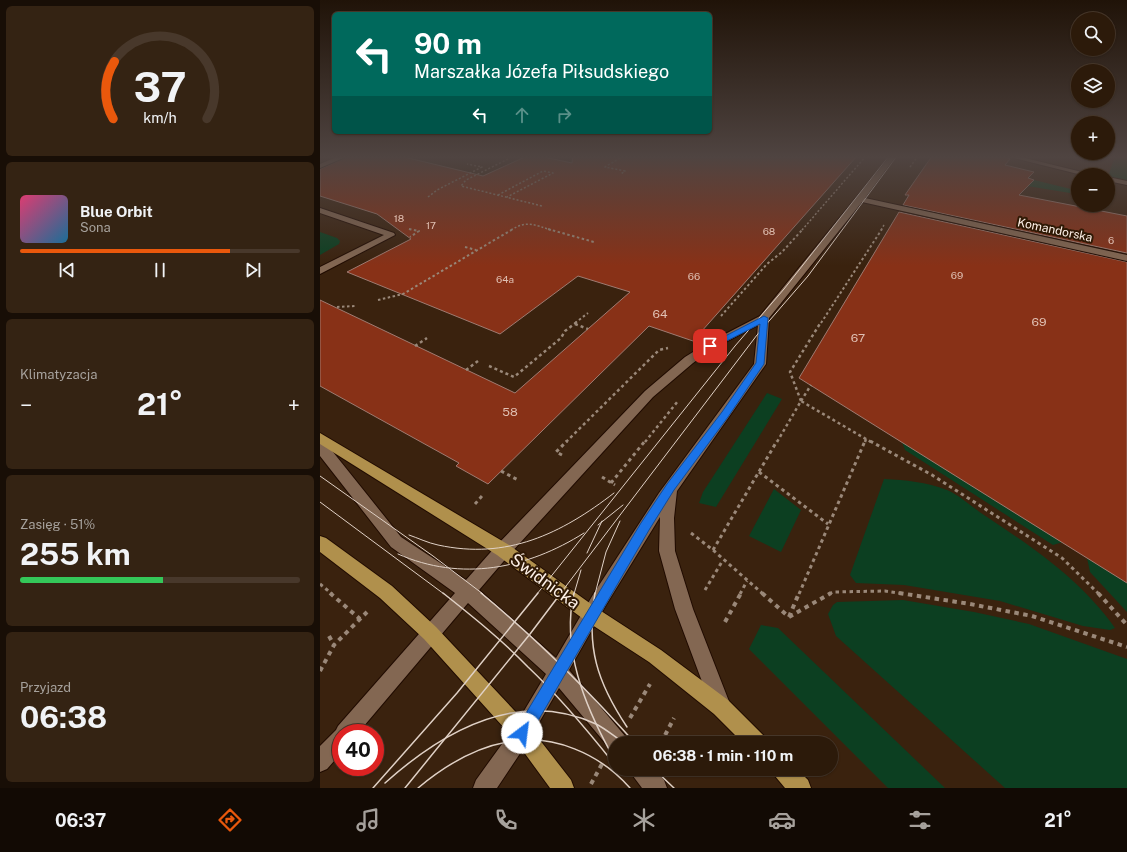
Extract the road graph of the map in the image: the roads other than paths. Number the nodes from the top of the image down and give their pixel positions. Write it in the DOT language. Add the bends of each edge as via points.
graph roads {
  1 [pos="865,193"];
  2 [pos="860,199"];
  3 [pos="320,210"];
  4 [pos="1127,258"];
  5 [pos="320,271"];
  6 [pos="764,318"];
  7 [pos="320,438"];
  8 [pos="320,446"];
  9 [pos="671,487"];
  10 [pos="320,543"];
  11 [pos="503,550"];
  12 [pos="467,591"];
  13 [pos="592,615"];
  14 [pos="430,633"];
  15 [pos="558,672"];
  16 [pos="722,707"];
  17 [pos="353,724"];
  18 [pos="522,733"];
  19 [pos="612,736"];
  20 [pos="750,736"];
  21 [pos="332,748"];
  22 [pos="320,762"];
  23 [pos="646,776"];
  24 [pos="789,776"];
  25 [pos="484,788"];
  26 [pos="563,788"];
  27 [pos="656,788"];
  28 [pos="800,788"];
  1 -- 2 [label="street"];
  2 -- 4 [label="street, Komandorska"];
  2 -- 6 [label="street"];
  3 -- 5 [label="street" via="391,235"];
  6 -- 9 [label="street" via="760,364"];
  6 -- 11 [label="street" via="710,346 681,366 649,394"];
  7 -- 11 [label="main road, Świdnicka"];
  8 -- 12 [label="street" via="396,542"];
  9 -- 13 [label="street"];
  9 -- 16 [label="street" via="667,518 667,551 684,609"];
  10 -- 14 [label="main road" via="386,592"];
  11 -- 12 [label="street"];
  11 -- 13 [label="main road, Świdnicka"];
  12 -- 14 [label="street"];
  12 -- 15 [label="street"];
  13 -- 15 [label="street"];
  13 -- 16 [label="main road, Świdnicka" via="664,663"];
  14 -- 17 [label="street"];
  14 -- 18 [label="main road"];
  15 -- 18 [label="street"];
  15 -- 19 [label="street"];
  16 -- 20 [label="main road, Świdnicka"];
  18 -- 25 [label="street"];
  18 -- 26 [label="main road"];
  21 -- 22 [label="street"];
  23 -- 27 [label="street"];
  24 -- 28 [label="main road"];
}
